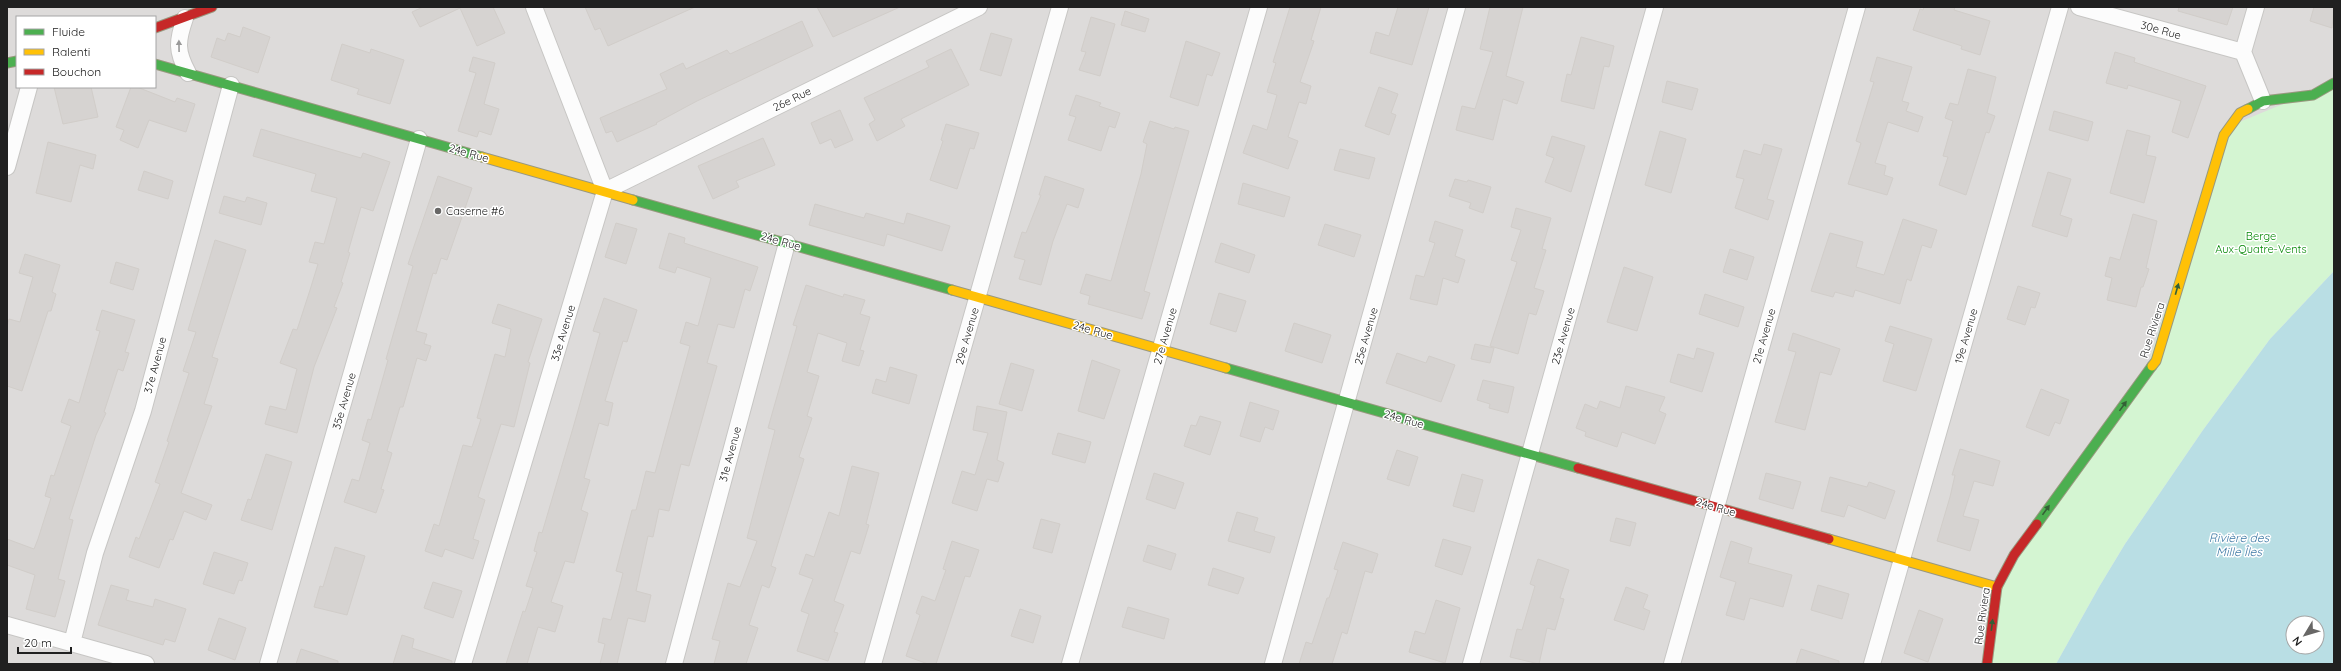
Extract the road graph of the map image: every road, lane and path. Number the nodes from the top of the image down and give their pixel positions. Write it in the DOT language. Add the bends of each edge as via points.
graph roads {
  1 [pos="212,7"];
  2 [pos="534,7"];
  3 [pos="979,7"];
  4 [pos="1060,7"];
  5 [pos="1258,7"];
  6 [pos="1457,7"];
  7 [pos="1655,7"];
  8 [pos="1857,7"];
  9 [pos="2060,7"];
  10 [pos="2079,7"];
  11 [pos="2256,7"];
  12 [pos="185,18"];
  13 [pos="156,28"];
  14 [pos="2243,52"];
  15 [pos="156,64"];
  16 [pos="188,73"];
  17 [pos="2334,83"];
  18 [pos="231,85"];
  19 [pos="29,88"];
  20 [pos="2264,101"];
  21 [pos="419,139"];
  22 [pos="7,167"];
  23 [pos="605,191"];
  24 [pos="787,243"];
  25 [pos="978,297"];
  26 [pos="1161,350"];
  27 [pos="1348,402"];
  28 [pos="1530,454"];
  29 [pos="1716,507"];
  30 [pos="1902,560"];
  31 [pos="1997,587"];
  32 [pos="7,625"];
  33 [pos="72,643"];
  34 [pos="146,664"];
  35 [pos="268,664"];
  36 [pos="463,664"];
  37 [pos="674,664"];
  38 [pos="873,664"];
  39 [pos="1070,664"];
  40 [pos="1273,664"];
  41 [pos="1471,664"];
  42 [pos="1672,664"];
  43 [pos="1872,664"];
  44 [pos="1987,664"];
  1 -- 12 [label="street"];
  2 -- 23 [label="street"];
  3 -- 23 [label="street, 26e Rue"];
  4 -- 25 [label="street, 29e Avenue"];
  5 -- 26 [label="street, 27e Avenue"];
  6 -- 27 [label="street, 25e Avenue"];
  7 -- 28 [label="street, 23e Avenue"];
  8 -- 29 [label="street, 21e Avenue"];
  9 -- 30 [label="street, 19e Avenue"];
  10 -- 14 [label="street, 30e Rue"];
  11 -- 14 [label="street"];
  12 -- 13 [label="street"];
  16 -- 12 [label="street, one-way" via="178,49 179,34"];
  14 -- 20 [label="street"];
  15 -- 16 [label="street, 24e Rue"];
  16 -- 18 [label="street, 24e Rue"];
  17 -- 20 [label="street, Rue Riviera" via="2313,95"];
  18 -- 21 [label="street, 24e Rue"];
  18 -- 33 [label="street, 37e Avenue" via="143,410 95,553"];
  19 -- 22 [label="street"];
  31 -- 20 [label="street, Rue Riviera, one-way" via="2014,555 2156,361 2224,134 2240,113"];
  21 -- 23 [label="street, 24e Rue"];
  21 -- 35 [label="street, 35e Avenue"];
  23 -- 24 [label="street, 24e Rue"];
  23 -- 36 [label="street, 33e Avenue"];
  24 -- 25 [label="street, 24e Rue"];
  24 -- 37 [label="street, 31e Avenue"];
  25 -- 26 [label="street, 24e Rue"];
  25 -- 38 [label="street, 29e Avenue"];
  26 -- 27 [label="street, 24e Rue"];
  26 -- 39 [label="street, 27e Avenue"];
  27 -- 28 [label="street, 24e Rue"];
  27 -- 40 [label="street, 25e Avenue"];
  28 -- 29 [label="street, 24e Rue"];
  28 -- 41 [label="street, 23e Avenue"];
  29 -- 30 [label="street, 24e Rue"];
  29 -- 42 [label="street, 21e Avenue"];
  30 -- 31 [label="street, 24e Rue"];
  30 -- 43 [label="street, 19e Avenue"];
  44 -- 31 [label="street, Rue Riviera, one-way"];
  32 -- 33 [label="street"];
  33 -- 34 [label="street"];
}
